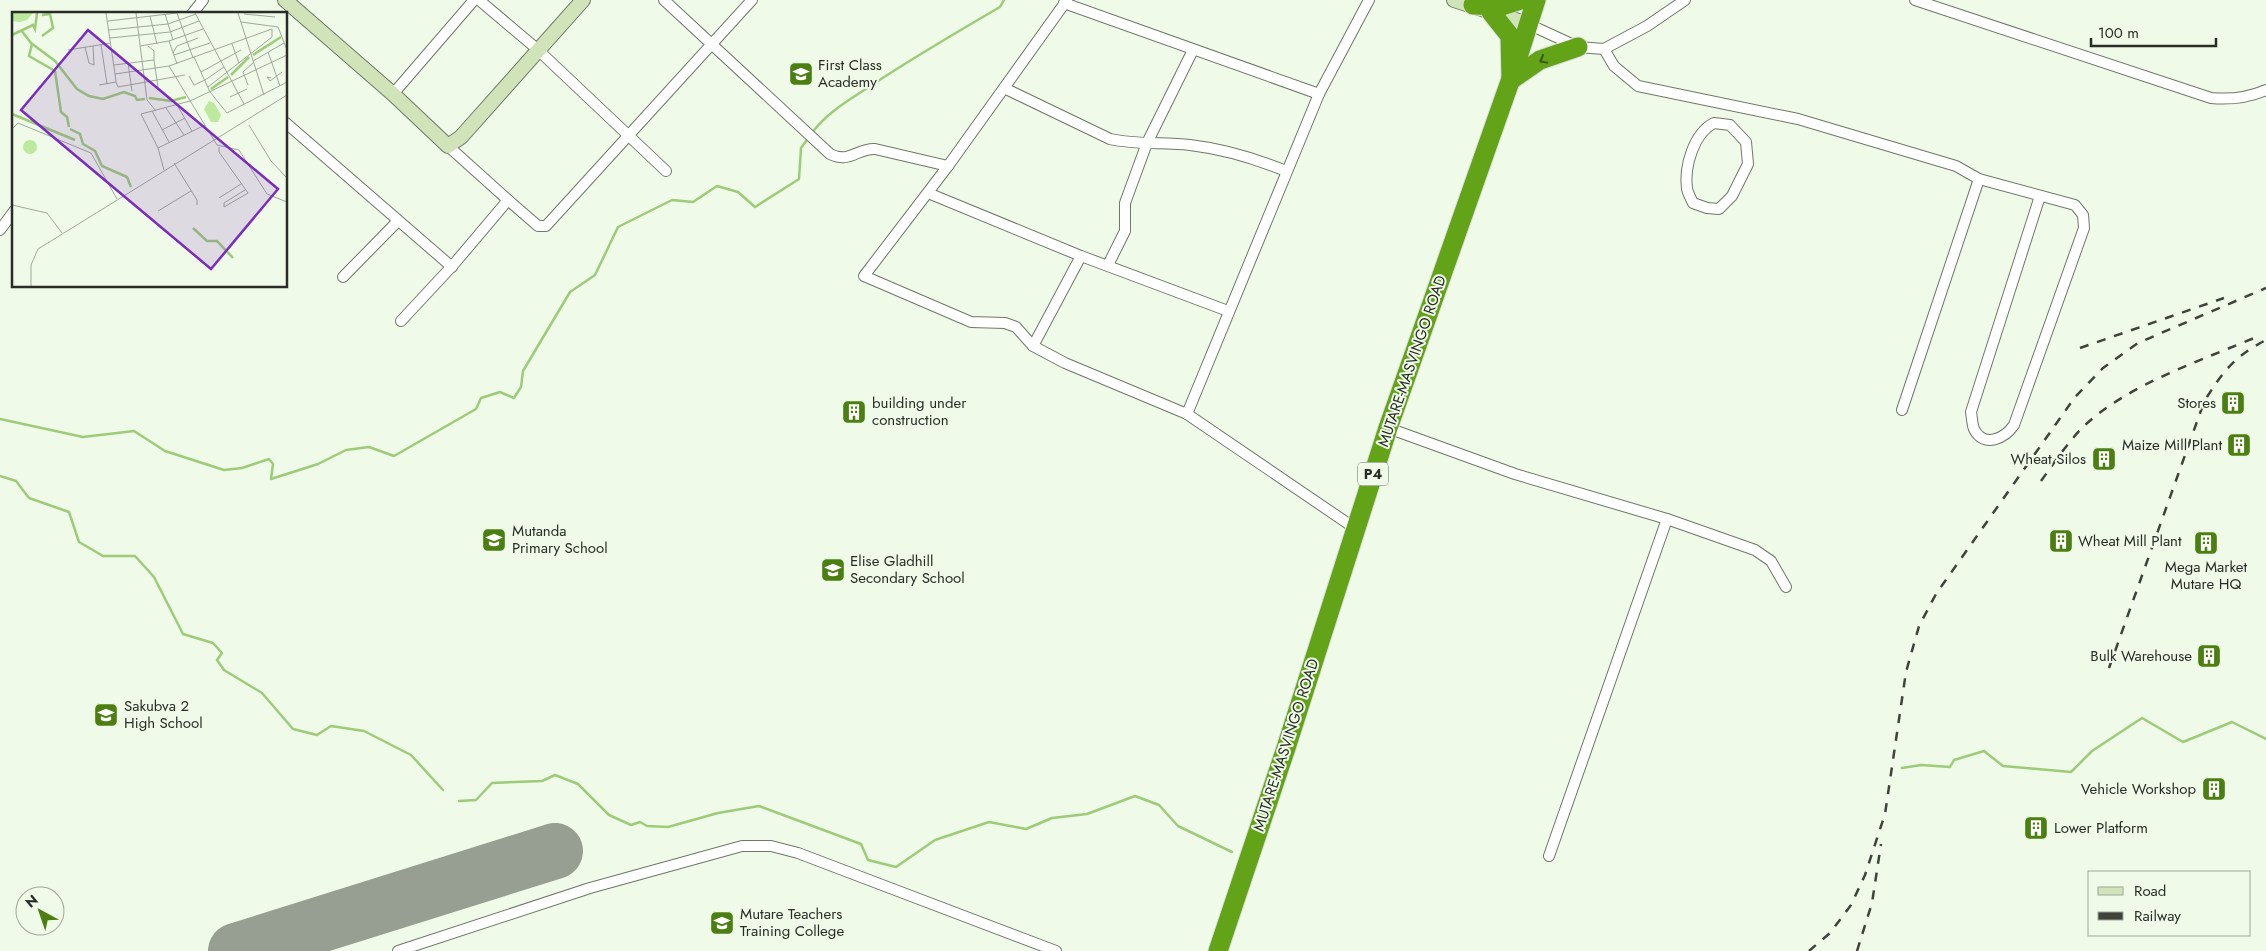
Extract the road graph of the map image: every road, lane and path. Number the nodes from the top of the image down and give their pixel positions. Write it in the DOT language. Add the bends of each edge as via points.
graph roads {
  1 [pos="204,0"];
  2 [pos="285,0"];
  3 [pos="474,0"];
  4 [pos="479,0"];
  5 [pos="583,0"];
  6 [pos="664,0"];
  7 [pos="752,0"];
  8 [pos="1369,0"];
  9 [pos="1454,0"];
  10 [pos="1521,0"];
  11 [pos="1536,0"];
  12 [pos="1685,0"];
  13 [pos="1915,0"];
  14 [pos="1065,2"];
  15 [pos="1473,5"];
  16 [pos="194,12"];
  17 [pos="1491,12"];
  18 [pos="1528,24"];
  19 [pos="711,44"];
  20 [pos="1578,47"];
  21 [pos="537,49"];
  22 [pos="1604,49"];
  23 [pos="1193,50"];
  24 [pos="1511,80"];
  25 [pos="1004,88"];
  26 [pos="2266,90"];
  27 [pos="393,94"];
  28 [pos="1319,94"];
  29 [pos="288,125"];
  30 [pos="628,135"];
  31 [pos="1147,143"];
  32 [pos="448,146"];
  33 [pos="948,166"];
  34 [pos="666,171"];
  35 [pos="1286,171"];
  36 [pos="1979,178"];
  37 [pos="928,193"];
  38 [pos="2040,196"];
  39 [pos="508,200"];
  40 [pos="1707,208"];
  41 [pos="12,214"];
  42 [pos="396,219"];
  43 [pos="0,230"];
  44 [pos="1081,256"];
  45 [pos="1108,265"];
  46 [pos="452,267"];
  47 [pos="344,277"];
  48 [pos="1228,311"];
  49 [pos="401,321"];
  50 [pos="1033,346"];
  51 [pos="1902,410"];
  52 [pos="1187,414"];
  53 [pos="1388,428"];
  54 [pos="1667,519"];
  55 [pos="1356,529"];
  56 [pos="1786,587"];
  57 [pos="1549,856"];
  58 [pos="398,951"];
  59 [pos="1056,951"];
  60 [pos="1218,951"];
  1 -- 16 [label="street"];
  2 -- 27 [label="street"];
  3 -- 27 [label="street"];
  4 -- 21 [label="street"];
  5 -- 21 [label="street"];
  6 -- 19 [label="street"];
  7 -- 19 [label="street"];
  8 -- 28 [label="street"];
  9 -- 15 [label="street"];
  10 -- 15 [label="highway" via="1502,6"];
  11 -- 18 [label="highway, MUTARE-MASVINGO ROAD / P4"];
  12 -- 22 [label="street" via="1648,26"];
  13 -- 26 [label="street" via="2211,98 2250,97"];
  14 -- 23 [label="street"];
  14 -- 25 [label="street"];
  15 -- 17 [label="street"];
  17 -- 18 [label="street"];
  17 -- 24 [label="highway" via="1510,36"];
  18 -- 20 [label="street"];
  18 -- 24 [label="highway, MUTARE-MASVINGO ROAD / P4"];
  19 -- 30 [label="street"];
  19 -- 33 [label="street" via="835,156 851,157 875,148"];
  20 -- 22 [label="street"];
  20 -- 24 [label="highway, one-way" via="1540,60"];
  21 -- 30 [label="street"];
  21 -- 32 [label="street" via="468,130"];
  22 -- 36 [label="street" via="1614,66 1638,86 1798,120 1956,166"];
  23 -- 28 [label="street"];
  23 -- 31 [label="street"];
  24 -- 53 [label="highway, MUTARE-MASVINGO ROAD / P4"];
  25 -- 31 [label="street" via="1110,140"];
  25 -- 33 [label="street"];
  27 -- 32 [label="street"];
  28 -- 35 [label="street"];
  29 -- 42 [label="street"];
  30 -- 34 [label="street"];
  30 -- 39 [label="street" via="546,226 538,226"];
  31 -- 35 [label="street" via="1220,149 1251,156"];
  31 -- 45 [label="street" via="1125,203 1125,231"];
  32 -- 39 [label="street"];
  33 -- 37 [label="street"];
  35 -- 48 [label="street" via="1255,254"];
  36 -- 38 [label="street"];
  36 -- 51 [label="street"];
  37 -- 44 [label="street"];
  37 -- 50 [label="street" via="864,276 971,322 1016,327"];
  38 -- 38 [label="street" via="2075,206 2083,215 2084,228 2014,425 2001,438 1991,440 1980,436 1974,428 1971,412"];
  39 -- 46 [label="street"];
  40 -- 40 [label="street" via="1693,203 1687,190 1687,174 1698,136 1714,122 1730,125 1746,142 1748,164 1726,204 1718,209"];
  41 -- 43 [label="street"];
  42 -- 46 [label="street"];
  42 -- 47 [label="street" via="396,223"];
  44 -- 45 [label="street"];
  44 -- 50 [label="street"];
  45 -- 48 [label="street"];
  46 -- 49 [label="street"];
  48 -- 52 [label="street"];
  50 -- 52 [label="street" via="1065,363"];
  52 -- 55 [label="street"];
  53 -- 54 [label="street" via="1515,474"];
  53 -- 55 [label="highway, MUTARE-MASVINGO ROAD / P4"];
  54 -- 56 [label="street" via="1755,550 1771,560"];
  54 -- 57 [label="street"];
  55 -- 60 [label="highway, MUTARE-MASVINGO ROAD / P4"];
  58 -- 59 [label="street" via="590,888 742,846 771,846 798,853"];
}
